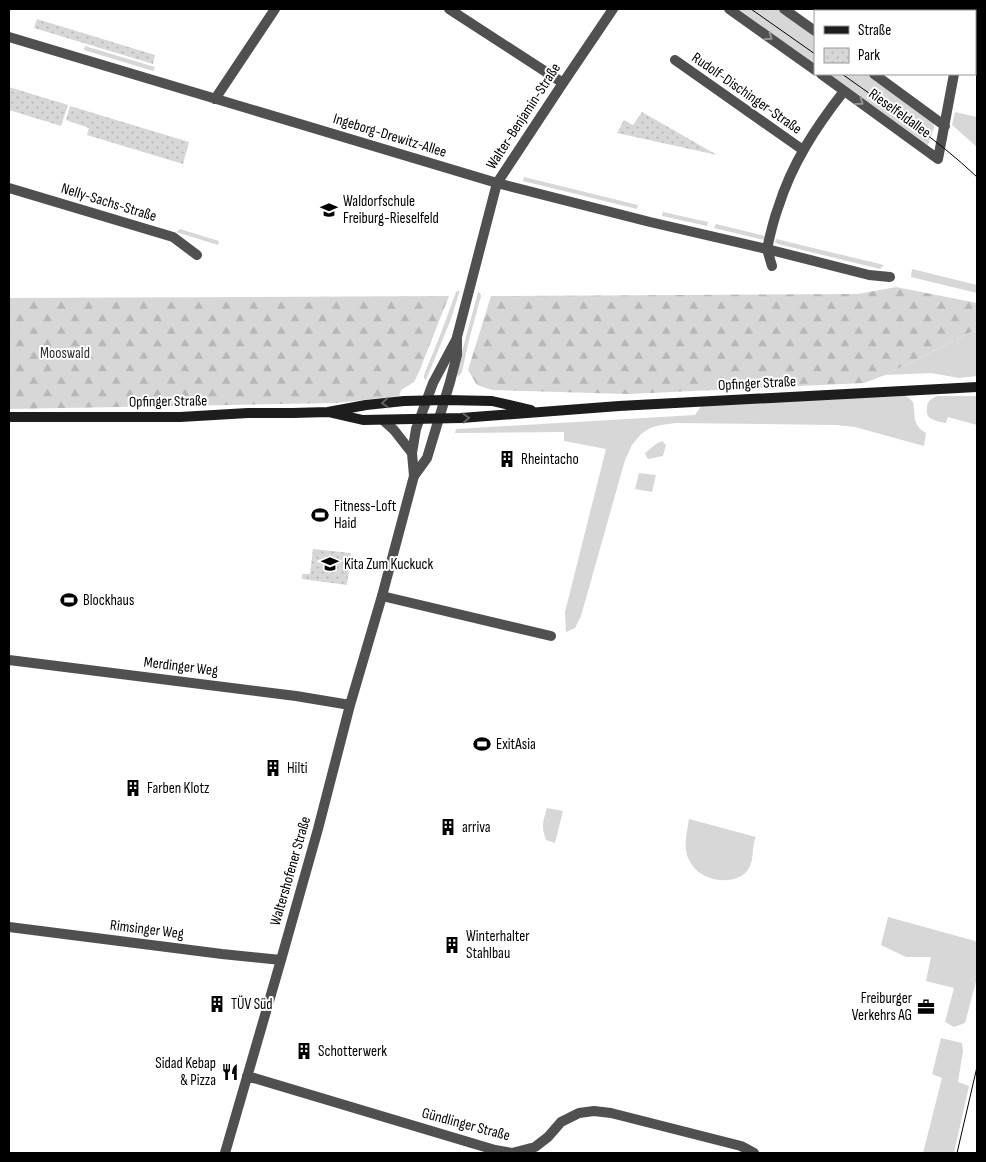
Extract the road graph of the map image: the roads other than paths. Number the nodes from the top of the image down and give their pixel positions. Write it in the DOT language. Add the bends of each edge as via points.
graph roads {
  1 [pos="275,9"];
  2 [pos="449,9"];
  3 [pos="613,9"];
  4 [pos="729,9"];
  5 [pos="784,9"];
  6 [pos="814,30"];
  7 [pos="9,37"];
  8 [pos="675,60"];
  9 [pos="814,69"];
  10 [pos="822,75"];
  11 [pos="875,75"];
  12 [pos="954,75"];
  13 [pos="563,82"];
  14 [pos="844,90"];
  15 [pos="215,99"];
  16 [pos="945,126"];
  17 [pos="803,150"];
  18 [pos="497,183"];
  19 [pos="9,188"];
  20 [pos="767,249"];
  21 [pos="197,255"];
  22 [pos="772,266"];
  23 [pos="890,277"];
  24 [pos="457,337"];
  25 [pos="977,387"];
  26 [pos="426,400"];
  27 [pos="444,400"];
  28 [pos="328,412"];
  29 [pos="539,412"];
  30 [pos="9,417"];
  31 [pos="420,419"];
  32 [pos="439,419"];
  33 [pos="383,420"];
  34 [pos="412,453"];
  35 [pos="414,476"];
  36 [pos="382,596"];
  37 [pos="551,636"];
  38 [pos="9,660"];
  39 [pos="350,705"];
  40 [pos="9,927"];
  41 [pos="281,960"];
  42 [pos="247,1076"];
  43 [pos="225,1153"];
  44 [pos="754,1153"];
  1 -- 15 [label="street"];
  2 -- 13 [label="street"];
  3 -- 13 [label="street, Walter-Benjamin-Straße"];
  4 -- 9 [label="street, one-way"];
  5 -- 6 [label="street"];
  7 -- 15 [label="street, Ingeborg-Drewitz-Allee"];
  8 -- 17 [label="street, Rudolf-Dischinger-Straße"];
  10 -- 14 [label="street, Rieselfeldallee"];
  11 -- 16 [label="street, Rieselfeldallee"];
  12 -- 16 [label="street"];
  13 -- 18 [label="street, Walter-Benjamin-Straße"];
  14 -- 16 [label="street, Rieselfeldallee, one-way" via="938,159"];
  14 -- 17 [label="street, Rudolf-Dischinger-Straße"];
  15 -- 18 [label="street, Ingeborg-Drewitz-Allee"];
  17 -- 20 [label="street, Rudolf-Dischinger-Straße" via="777,208"];
  18 -- 20 [label="street, Ingeborg-Drewitz-Allee"];
  18 -- 24 [label="street, Walter-Benjamin-Straße"];
  19 -- 21 [label="street, Nelly-Sachs-Straße" via="173,237"];
  20 -- 22 [label="street"];
  20 -- 23 [label="street, Ingeborg-Drewitz-Allee" via="869,275"];
  24 -- 26 [label="street, Walter-Benjamin-Straße"];
  24 -- 27 [label="street, Walter-Benjamin-Straße" via="457,355"];
  25 -- 29 [label="main road, Opfinger Straße"];
  26 -- 27 [label="main road, Opfinger Straße"];
  26 -- 28 [label="main road, Opfinger Straße, one-way"];
  26 -- 31 [label="street, Waltershofener Straße"];
  27 -- 29 [label="main road, Opfinger Straße" via="492,401"];
  27 -- 32 [label="street, Waltershofener Straße"];
  28 -- 30 [label="main road, Opfinger Straße" via="180,417"];
  28 -- 33 [label="main road, Opfinger Straße" via="363,420"];
  32 -- 29 [label="main road, Opfinger Straße, one-way"];
  31 -- 32 [label="main road, Opfinger Straße"];
  31 -- 33 [label="main road, Opfinger Straße"];
  31 -- 34 [label="street, Waltershofener Straße"];
  32 -- 35 [label="street, Waltershofener Straße" via="427,458"];
  33 -- 34 [label="street"];
  34 -- 35 [label="street, Waltershofener Straße"];
  35 -- 36 [label="street, Waltershofener Straße"];
  36 -- 37 [label="street"];
  36 -- 39 [label="street, Waltershofener Straße"];
  38 -- 39 [label="street, Merdinger Weg"];
  39 -- 41 [label="street, Waltershofener Straße"];
  40 -- 41 [label="street, Rimsinger Weg"];
  41 -- 42 [label="street, Waltershofener Straße"];
  42 -- 43 [label="street, Waltershofener Straße"];
  42 -- 44 [label="street, Gündlinger Straße" via="495,1150 512,1152 535,1147 561,1122 594,1110 741,1146"];
}
